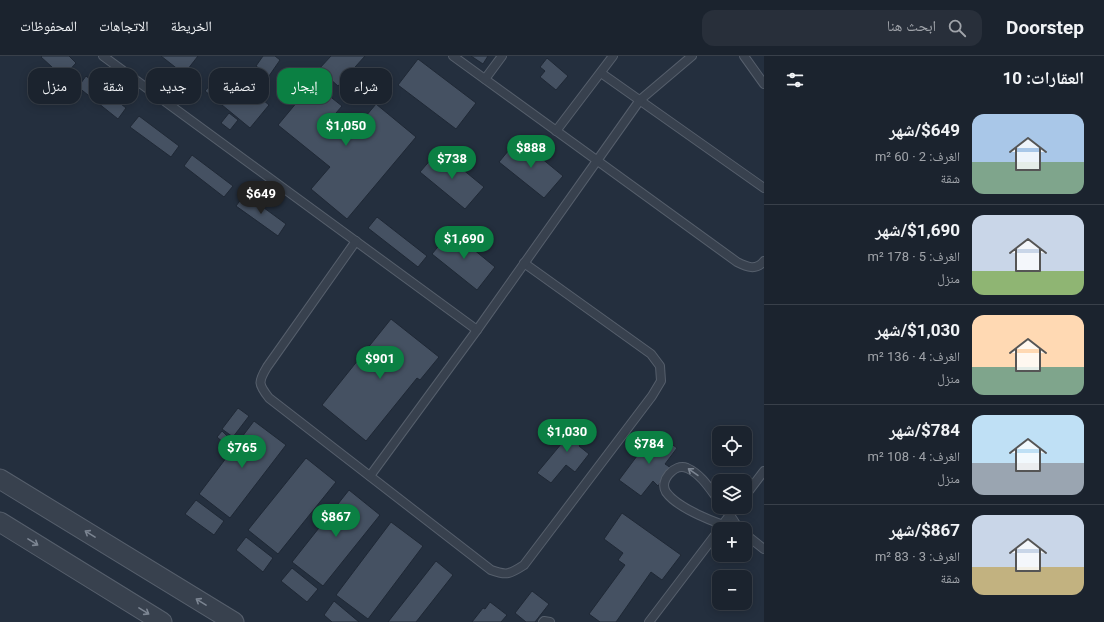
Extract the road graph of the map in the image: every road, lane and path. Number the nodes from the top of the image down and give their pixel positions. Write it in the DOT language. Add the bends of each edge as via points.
graph roads {
  1 [pos="103,56"];
  2 [pos="453,56"];
  3 [pos="502,56"];
  4 [pos="613,56"];
  5 [pos="692,56"];
  6 [pos="744,56"];
  7 [pos="601,73"];
  8 [pos="761,74"];
  9 [pos="485,80"];
  10 [pos="764,84"];
  11 [pos="640,100"];
  12 [pos="556,131"];
  13 [pos="597,161"];
  14 [pos="764,188"];
  15 [pos="356,241"];
  16 [pos="764,260"];
  17 [pos="524,263"];
  18 [pos="476,330"];
  19 [pos="764,471"];
  20 [pos="370,476"];
  21 [pos="0,479"];
  22 [pos="752,487"];
  23 [pos="712,492"];
  24 [pos="730,515"];
  25 [pos="0,522"];
  26 [pos="725,522"];
  27 [pos="734,522"];
  28 [pos="712,523"];
  29 [pos="712,539"];
  30 [pos="752,540"];
  31 [pos="764,549"];
  32 [pos="162,622"];
  33 [pos="234,622"];
  34 [pos="543,622"];
  35 [pos="550,622"];
  36 [pos="649,622"];
  1 -- 15 [label="lane"];
  2 -- 9 [label="lane"];
  3 -- 9 [label="lane"];
  4 -- 7 [label="lane"];
  5 -- 11 [label="lane"];
  6 -- 8 [label="lane"];
  7 -- 11 [label="lane"];
  7 -- 12 [label="lane"];
  8 -- 10 [label="lane"];
  9 -- 12 [label="lane"];
  11 -- 13 [label="lane"];
  11 -- 14 [label="lane"];
  12 -- 13 [label="lane"];
  13 -- 16 [label="lane" via="737,262 747,267 755,267"];
  13 -- 17 [label="lane"];
  15 -- 18 [label="lane"];
  15 -- 20 [label="lane" via="260,378 262,388 269,398"];
  17 -- 18 [label="lane"];
  17 -- 20 [label="lane" via="651,354 660,366 661,381 652,396 524,565 513,572 502,574 491,570"];
  18 -- 20 [label="lane"];
  19 -- 22 [label="lane"];
  33 -- 21 [label="street, one-way"];
  23 -- 28 [label="lane, one-way" via="704,481 686,468 678,467 671,472 664,485 670,497"];
  24 -- 26 [label="lane"];
  24 -- 27 [label="lane"];
  25 -- 32 [label="street, one-way"];
  29 -- 36 [label="lane"];
  30 -- 31 [label="lane"];
  34 -- 35 [label="lane"];
}
